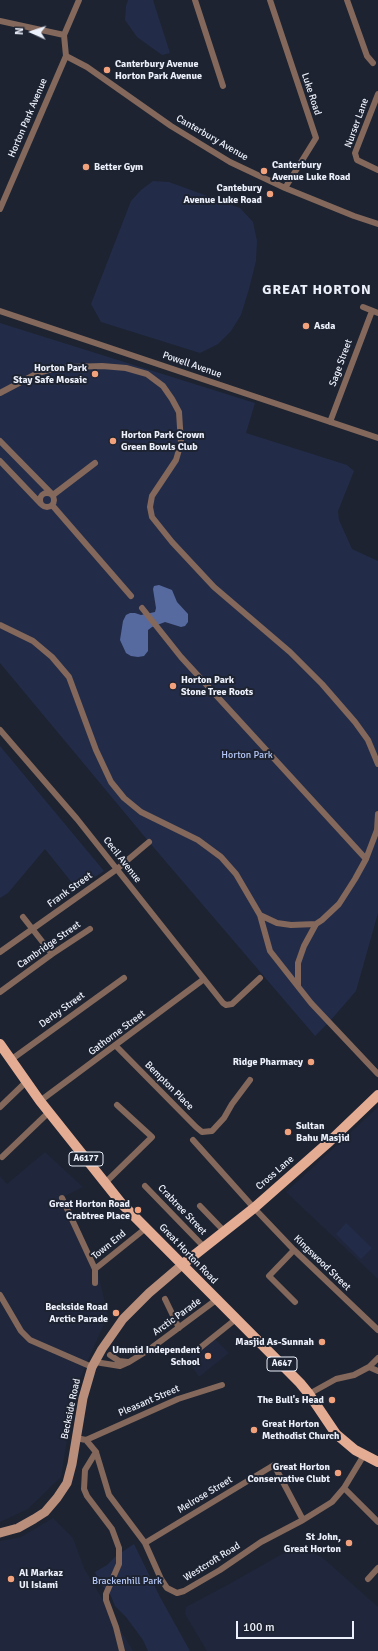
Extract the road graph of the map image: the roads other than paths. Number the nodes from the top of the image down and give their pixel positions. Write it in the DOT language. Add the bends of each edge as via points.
graph roads {
  1 [pos="78,0"];
  2 [pos="196,0"];
  3 [pos="270,0"];
  4 [pos="347,0"];
  5 [pos="0,21"];
  6 [pos="64,35"];
  7 [pos="66,56"];
  8 [pos="374,63"];
  9 [pos="223,86"];
  10 [pos="378,95"];
  11 [pos="378,170"];
  12 [pos="285,188"];
  13 [pos="0,209"];
  14 [pos="378,224"];
  15 [pos="363,307"];
  16 [pos="372,310"];
  17 [pos="0,311"];
  18 [pos="378,313"];
  19 [pos="0,393"];
  20 [pos="330,422"];
  21 [pos="378,438"];
  22 [pos="0,442"];
  23 [pos="0,461"];
  24 [pos="96,463"];
  25 [pos="26,469"];
  26 [pos="15,476"];
  27 [pos="52,495"];
  28 [pos="41,504"];
  29 [pos="52,505"];
  30 [pos="131,596"];
  31 [pos="142,608"];
  32 [pos="0,625"];
  33 [pos="0,730"];
  34 [pos="378,764"];
  35 [pos="378,814"];
  36 [pos="149,842"];
  37 [pos="366,859"];
  38 [pos="117,869"];
  39 [pos="260,915"];
  40 [pos="23,917"];
  41 [pos="316,924"];
  42 [pos="90,929"];
  43 [pos="32,930"];
  44 [pos="0,952"];
  45 [pos="52,954"];
  46 [pos="124,978"];
  47 [pos="260,978"];
  48 [pos="204,979"];
  49 [pos="298,986"];
  50 [pos="0,992"];
  51 [pos="116,1046"];
  52 [pos="1,1047"];
  53 [pos="12,1058"];
  54 [pos="378,1074"];
  55 [pos="250,1080"];
  56 [pos="27,1081"];
  57 [pos="378,1095"];
  58 [pos="40,1101"];
  59 [pos="118,1105"];
  60 [pos="0,1107"];
  61 [pos="49,1112"];
  62 [pos="193,1140"];
  63 [pos="2,1157"];
  64 [pos="105,1183"];
  65 [pos="145,1186"];
  66 [pos="62,1198"];
  67 [pos="200,1206"];
  68 [pos="254,1208"];
  69 [pos="146,1228"];
  70 [pos="224,1232"];
  71 [pos="205,1248"];
  72 [pos="294,1250"];
  73 [pos="183,1264"];
  74 [pos="96,1269"];
  75 [pos="95,1283"];
  76 [pos="0,1295"];
  77 [pos="165,1299"];
  78 [pos="216,1300"];
  79 [pos="295,1302"];
  80 [pos="236,1319"];
  81 [pos="179,1328"];
  82 [pos="378,1330"];
  83 [pos="196,1351"];
  84 [pos="110,1355"];
  85 [pos="378,1358"];
  86 [pos="129,1362"];
  87 [pos="93,1364"];
  88 [pos="369,1367"];
  89 [pos="378,1371"];
  90 [pos="222,1385"];
  91 [pos="309,1394"];
  92 [pos="76,1438"];
  93 [pos="86,1440"];
  94 [pos="96,1452"];
  95 [pos="364,1455"];
  96 [pos="378,1462"];
  97 [pos="344,1488"];
  98 [pos="303,1520"];
  99 [pos="378,1522"];
  100 [pos="0,1533"];
  101 [pos="145,1543"];
  102 [pos="378,1568"];
  103 [pos="368,1579"];
  104 [pos="122,1651"];
  1 -- 6 [label="street"];
  2 -- 9 [label="street"];
  3 -- 12 [label="street, Luke Road" via="316,138"];
  4 -- 8 [label="street" via="367,56"];
  5 -- 6 [label="street"];
  6 -- 7 [label="street"];
  7 -- 12 [label="street, Canterbury Avenue" via="230,162"];
  7 -- 13 [label="street, Horton Park Avenue"];
  10 -- 11 [label="street, Nurser Lane" via="355,153 357,160"];
  12 -- 14 [label="street, Canterbury Avenue"];
  15 -- 16 [label="street"];
  16 -- 18 [label="street"];
  16 -- 20 [label="street, Sage Street"];
  17 -- 20 [label="street, Powell Avenue"];
  19 -- 34 [label="street" via="36,374 71,367 126,368 147,374 163,386 179,412 181,443 176,460 152,496 152,517 214,587 290,652 322,684 368,740"];
  20 -- 21 [label="street, Powell Avenue"];
  22 -- 25 [label="street"];
  23 -- 26 [label="street"];
  24 -- 27 [label="street"];
  25 -- 26 [label="street"];
  25 -- 27 [label="street"];
  26 -- 28 [label="street"];
  27 -- 28 [label="street" via="48,492 42,494 39,500"];
  27 -- 29 [label="street"];
  28 -- 29 [label="street" via="48,507"];
  29 -- 30 [label="street"];
  31 -- 37 [label="street" via="181,657"];
  32 -- 39 [label="street" via="33,641 69,676 96,750 111,782 124,798 141,812 198,840 221,857 236,874"];
  33 -- 38 [label="street, Cecil Avenue"];
  35 -- 37 [label="street" via="377,830"];
  36 -- 38 [label="street, Frank Street"];
  37 -- 41 [label="street" via="339,904"];
  38 -- 43 [label="street, Frank Street"];
  38 -- 48 [label="street, Cecil Avenue"];
  39 -- 41 [label="street" via="277,923"];
  39 -- 49 [label="street" via="270,951"];
  40 -- 43 [label="street"];
  41 -- 49 [label="street" via="298,963"];
  42 -- 45 [label="street, Cambridge Street"];
  43 -- 44 [label="street, Frank Street"];
  43 -- 45 [label="street"];
  45 -- 50 [label="street, Cambridge Street"];
  46 -- 53 [label="street, Derby Street"];
  47 -- 48 [label="street, Cecil Avenue" via="232,1004 226,1005"];
  48 -- 51 [label="street, Gathorne Street"];
  49 -- 54 [label="street"];
  51 -- 55 [label="street, Bempton Place" via="202,1132 212,1131"];
  51 -- 58 [label="street, Gathorne Street"];
  52 -- 53 [label="main road, Great Horton Road / A6177"];
  53 -- 56 [label="main road, Great Horton Road / A6177"];
  56 -- 58 [label="main road, Great Horton Road / A6177"];
  56 -- 60 [label="street"];
  57 -- 68 [label="main road, Cross Lane"];
  58 -- 61 [label="main road, Great Horton Road / A6177"];
  59 -- 64 [label="street" via="152,1137"];
  61 -- 63 [label="street"];
  61 -- 64 [label="main road, Great Horton Road / A6177"];
  62 -- 68 [label="street, Kingswood Street"];
  64 -- 69 [label="main road, Great Horton Road / A6177"];
  65 -- 71 [label="street, Crabtree Street"];
  66 -- 74 [label="street"];
  67 -- 70 [label="street"];
  68 -- 70 [label="main road, Cross Lane"];
  68 -- 72 [label="street, Kingswood Street"];
  69 -- 73 [label="main road, Great Horton Road / A6177"];
  69 -- 74 [label="street, Town End"];
  70 -- 71 [label="main road, Cross Lane"];
  71 -- 73 [label="main road, Cross Lane"];
  72 -- 79 [label="street" via="269,1276"];
  72 -- 82 [label="street, Kingswood Street"];
  73 -- 78 [label="main road, Great Horton Road / A647"];
  73 -- 87 [label="street, Beckside Road" via="123,1319"];
  74 -- 75 [label="street, Town End"];
  76 -- 87 [label="street, Arctic Parade" via="21,1331 30,1340"];
  77 -- 81 [label="street"];
  78 -- 80 [label="main road, Great Horton Road / A647"];
  78 -- 81 [label="street, Arctic Parade"];
  80 -- 83 [label="street"];
  80 -- 91 [label="main road, Great Horton Road / A647"];
  81 -- 86 [label="street, Arctic Parade"];
  84 -- 86 [label="street" via="119,1361"];
  85 -- 88 [label="street"];
  86 -- 87 [label="street, Arctic Parade" via="120,1366"];
  87 -- 92 [label="street, Beckside Road" via="82,1398"];
  88 -- 89 [label="street"];
  88 -- 91 [label="street" via="354,1375 336,1379"];
  90 -- 93 [label="street, Pleasant Street" via="178,1399"];
  91 -- 95 [label="main road, Great Horton Road / A647" via="336,1434"];
  92 -- 93 [label="street"];
  92 -- 100 [label="street, Beckside Road" via="67,1483 57,1498 34,1519 18,1528"];
  93 -- 94 [label="street, Westcroft Road"];
  94 -- 101 [label="street, Westcroft Road" via="109,1495"];
  94 -- 104 [label="street" via="85,1470 84,1490 112,1530 119,1548 119,1564 106,1594 106,1600"];
  95 -- 96 [label="main road, Great Horton Road / A647"];
  95 -- 97 [label="street, Westcroft Road"];
  97 -- 98 [label="street, Westcroft Road" via="332,1502"];
  97 -- 99 [label="street"];
  98 -- 101 [label="street, Westcroft Road" via="261,1542 220,1570 177,1593 167,1588 161,1579"];
  98 -- 101 [label="street, Melrose Street" via="274,1465"];
  102 -- 103 [label="street"];
}
